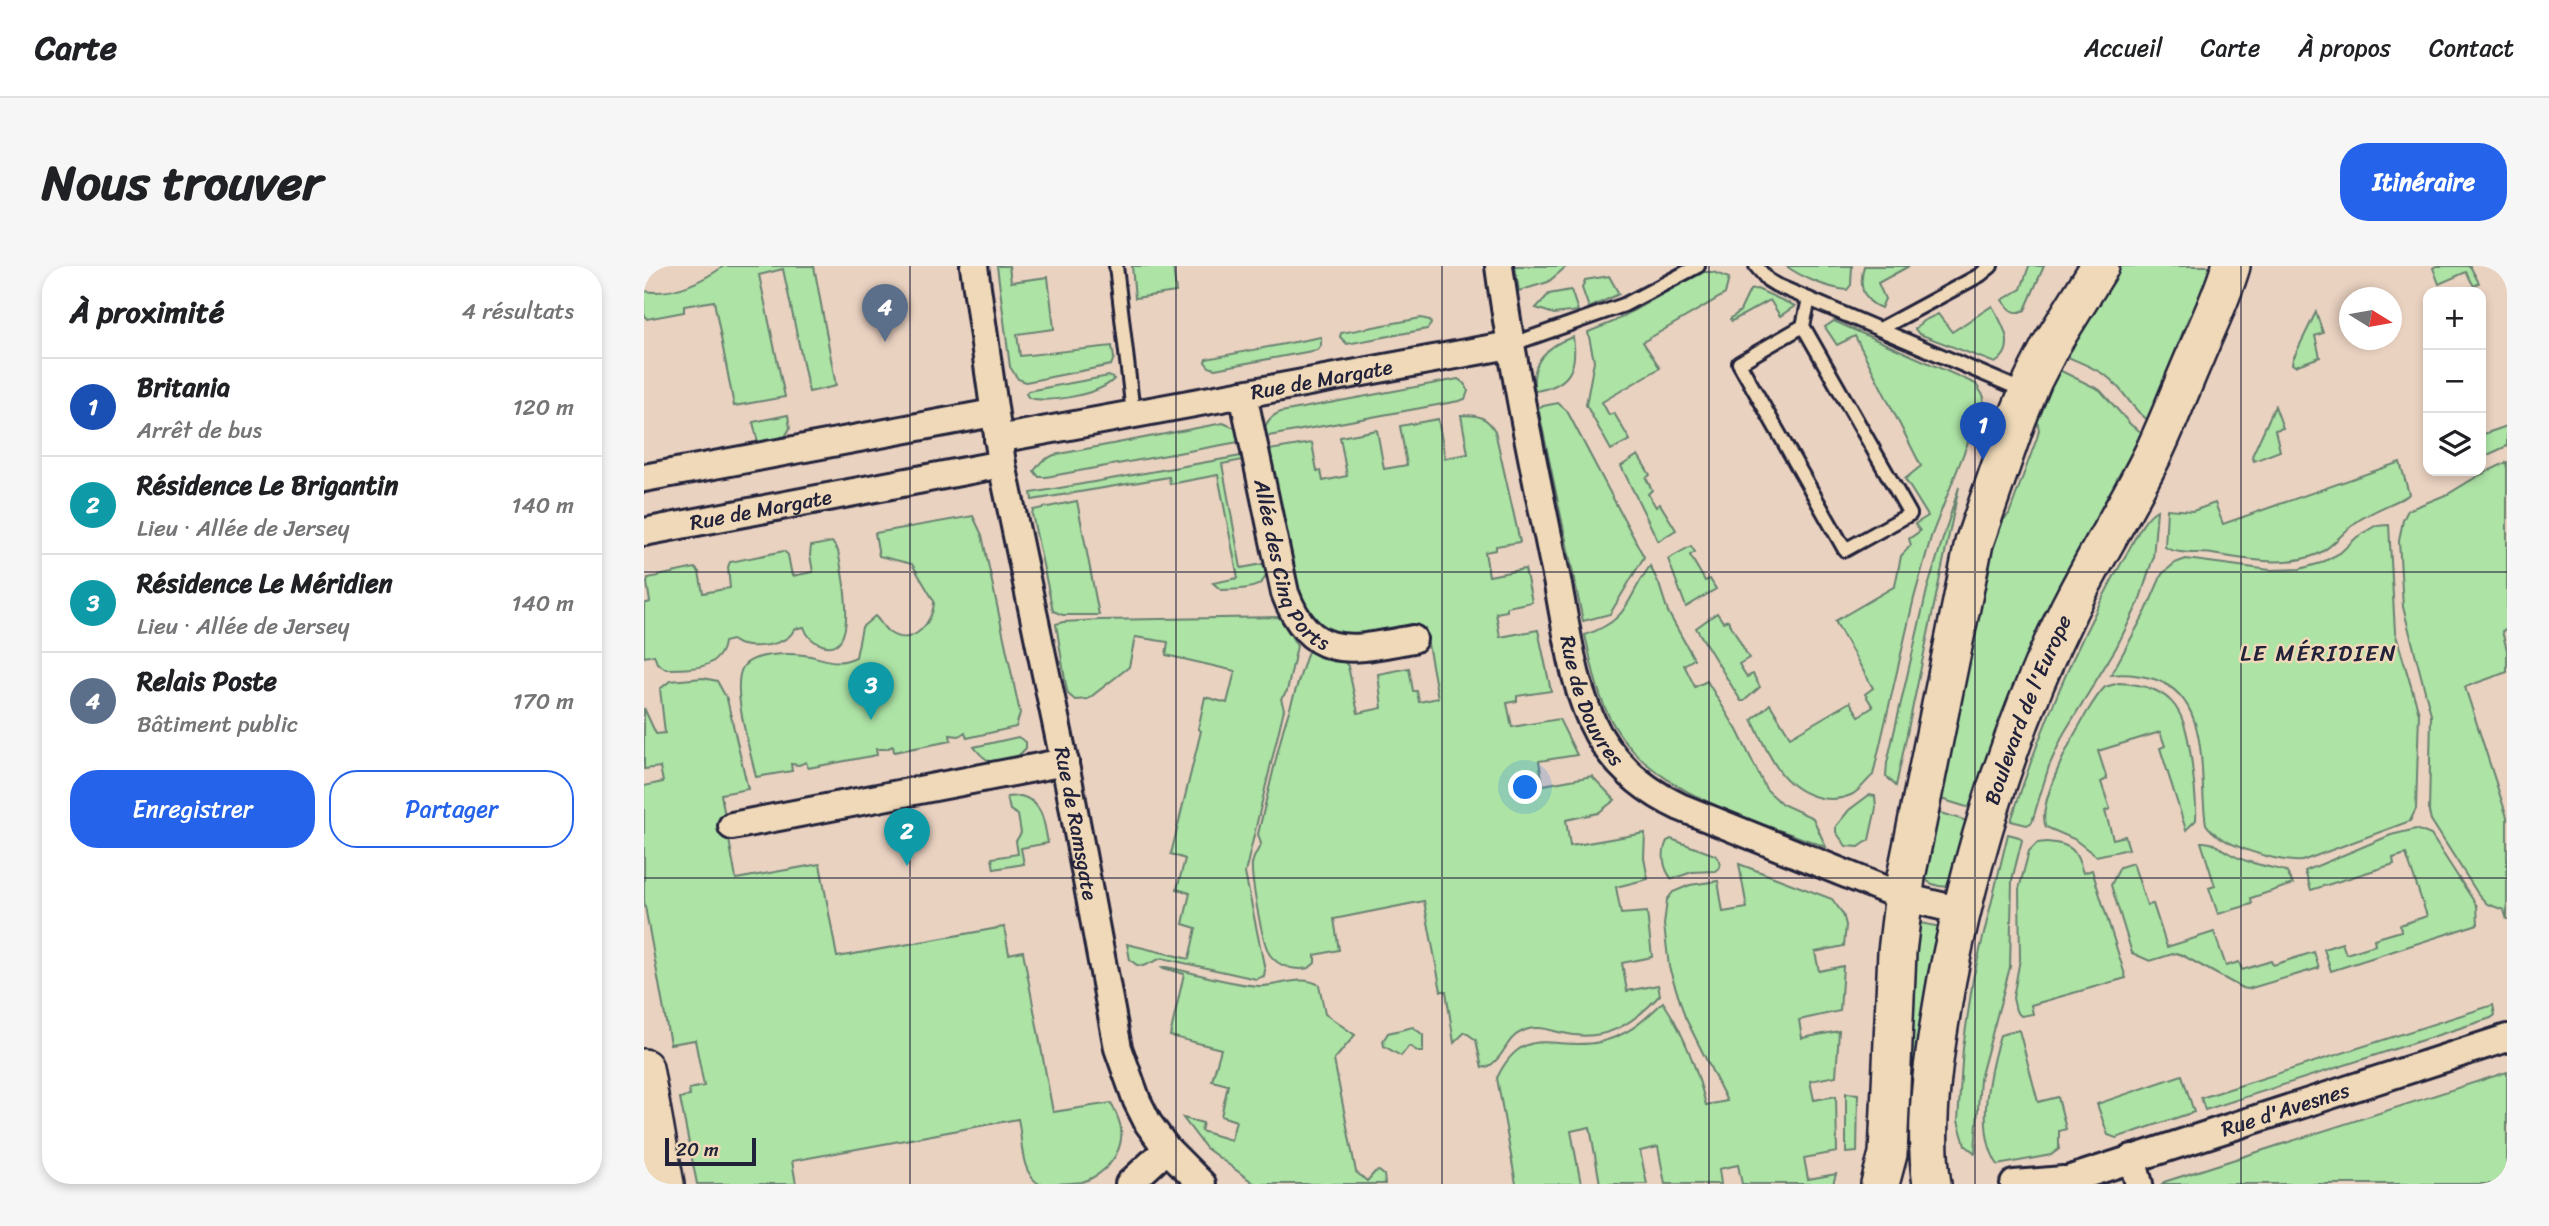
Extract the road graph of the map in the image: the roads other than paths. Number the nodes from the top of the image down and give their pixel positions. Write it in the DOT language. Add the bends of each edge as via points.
graph roads {
  1 [pos="974,266"];
  2 [pos="1116,266"];
  3 [pos="1499,266"];
  4 [pos="1698,266"];
  5 [pos="1756,266"];
  6 [pos="1991,266"];
  7 [pos="2100,266"];
  8 [pos="2231,266"];
  9 [pos="1810,299"];
  10 [pos="1802,326"];
  11 [pos="1880,329"];
  12 [pos="1510,345"];
  13 [pos="2027,393"];
  14 [pos="1243,394"];
  15 [pos="1133,413"];
  16 [pos="998,439"];
  17 [pos="644,478"];
  18 [pos="644,532"];
  19 [pos="1413,639"];
  20 [pos="1065,762"];
  21 [pos="732,825"];
  22 [pos="1903,897"];
  23 [pos="1962,911"];
  24 [pos="2507,1038"];
  25 [pos="644,1068"];
  26 [pos="1167,1149"];
  27 [pos="2132,1158"];
  28 [pos="2059,1182"];
  29 [pos="665,1184"];
  30 [pos="1129,1184"];
  31 [pos="1202,1184"];
  32 [pos="1880,1184"];
  33 [pos="1922,1184"];
  34 [pos="1932,1184"];
  35 [pos="2014,1184"];
  36 [pos="2139,1184"];
  1 -- 16 [label="street, Rue de Ramsgate"];
  2 -- 15 [label="lane"];
  3 -- 12 [label="street, Rue de Douvres"];
  4 -- 12 [label="lane" via="1615,309"];
  5 -- 9 [label="lane" via="1776,285"];
  6 -- 11 [label="lane"];
  7 -- 13 [label="street"];
  8 -- 23 [label="street, Boulevard de l'Europe" via="2151,457 2069,610 2025,707 1995,790"];
  9 -- 10 [label="lane"];
  9 -- 11 [label="lane"];
  10 -- 10 [label="lane" via="1910,514 1845,550 1739,363"];
  11 -- 13 [label="lane"];
  12 -- 14 [label="street, Rue de Margate"];
  12 -- 22 [label="street, Rue de Douvres" via="1579,687 1606,747 1625,769 1664,799"];
  13 -- 22 [label="street" via="1977,532"];
  14 -- 15 [label="street, Rue de Margate"];
  14 -- 19 [label="street, Allée des Cinq Ports" via="1293,613 1308,633 1336,647 1363,648"];
  15 -- 16 [label="street, Rue de Margate"];
  16 -- 17 [label="street, Rue de Margate"];
  16 -- 18 [label="street, Rue de Margate"];
  16 -- 20 [label="street, Rue de Ramsgate"];
  20 -- 21 [label="street"];
  20 -- 26 [label="street, Rue de Ramsgate" via="1118,1048 1142,1112"];
  22 -- 23 [label="street, Rue de Douvres"];
  22 -- 32 [label="street" via="1888,1154"];
  23 -- 34 [label="street, Boulevard de l'Europe" via="1936,1049 1930,1123"];
  24 -- 27 [label="street, Rue d'Avesnes"];
  25 -- 29 [label="street"];
  26 -- 30 [label="street"];
  26 -- 31 [label="street, Rue de Ramsgate"];
  27 -- 28 [label="street, Rue d'Avesnes"];
  27 -- 36 [label="street"];
  28 -- 35 [label="street, Rue d'Avesnes"];
  32 -- 33 [label="street" via="1899,1178"];
}
